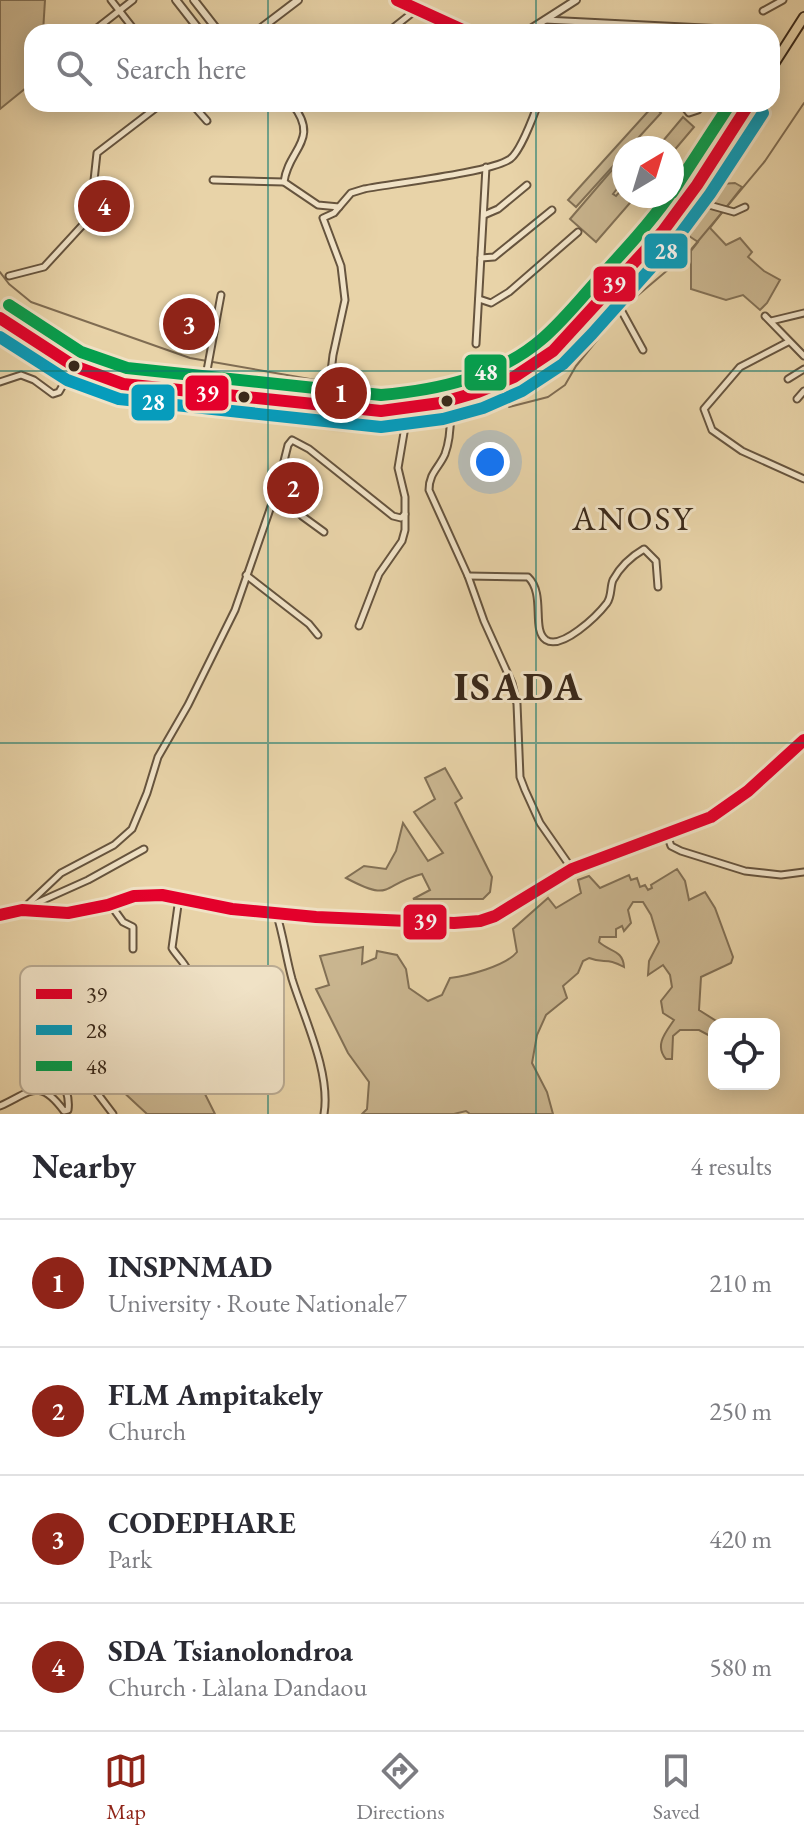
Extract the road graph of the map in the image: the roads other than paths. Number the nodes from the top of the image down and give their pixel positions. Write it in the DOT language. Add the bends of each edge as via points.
graph roads {
  1 [pos="111,0"];
  2 [pos="133,0"];
  3 [pos="176,0"];
  4 [pos="397,0"];
  5 [pos="576,0"];
  6 [pos="783,0"];
  7 [pos="195,1"];
  8 [pos="295,1"];
  9 [pos="414,5"];
  10 [pos="119,11"];
  11 [pos="184,11"];
  12 [pos="763,11"];
  13 [pos="804,17"];
  14 [pos="544,20"];
  15 [pos="102,24"];
  16 [pos="130,24"];
  17 [pos="195,24"];
  18 [pos="213,24"];
  19 [pos="266,24"];
  20 [pos="396,24"];
  21 [pos="451,24"];
  22 [pos="538,24"];
  23 [pos="624,24"];
  24 [pos="780,54"];
  25 [pos="151,112"];
  26 [pos="199,112"];
  27 [pos="298,112"];
  28 [pos="534,112"];
  29 [pos="744,112"];
  30 [pos="207,121"];
  31 [pos="486,167"];
  32 [pos="213,180"];
  33 [pos="284,182"];
  34 [pos="527,185"];
  35 [pos="318,205"];
  36 [pos="339,207"];
  37 [pos="745,207"];
  38 [pos="680,209"];
  39 [pos="552,210"];
  40 [pos="484,215"];
  41 [pos="323,218"];
  42 [pos="578,232"];
  43 [pos="481,258"];
  44 [pos="9,276"];
  45 [pos="221,295"];
  46 [pos="606,295"];
  47 [pos="479,299"];
  48 [pos="193,310"];
  49 [pos="804,313"];
  50 [pos="765,316"];
  51 [pos="0,318"];
  52 [pos="771,321"];
  53 [pos="215,322"];
  54 [pos="788,342"];
  55 [pos="476,344"];
  56 [pos="804,345"];
  57 [pos="797,349"];
  58 [pos="643,350"];
  59 [pos="804,356"];
  60 [pos="74,366"];
  61 [pos="804,369"];
  62 [pos="788,379"];
  63 [pos="0,382"];
  64 [pos="804,391"];
  65 [pos="203,393"];
  66 [pos="797,399"];
  67 [pos="450,401"];
  68 [pos="327,406"];
  69 [pos="408,409"];
  70 [pos="804,479"];
  71 [pos="277,489"];
  72 [pos="405,514"];
  73 [pos="324,532"];
  74 [pos="246,575"];
  75 [pos="468,576"];
  76 [pos="658,587"];
  77 [pos="359,626"];
  78 [pos="318,635"];
  79 [pos="804,740"];
  80 [pos="667,835"];
  81 [pos="144,849"];
  82 [pos="572,869"];
  83 [pos="804,872"];
  84 [pos="179,897"];
  85 [pos="110,904"];
  86 [pos="22,910"];
  87 [pos="275,911"];
  88 [pos="0,915"];
  89 [pos="133,949"];
  90 [pos="186,966"];
  91 [pos="22,1094"];
  92 [pos="46,1094"];
  93 [pos="65,1094"];
  94 [pos="98,1094"];
  95 [pos="0,1106"];
  96 [pos="113,1114"];
  97 [pos="324,1114"];
  1 -- 10 [label="street"];
  2 -- 10 [label="street"];
  3 -- 11 [label="street"];
  4 -- 9 [label="street"];
  5 -- 14 [label="street"];
  6 -- 12 [label="street"];
  7 -- 11 [label="street"];
  7 -- 18 [label="street"];
  8 -- 19 [label="street"];
  9 -- 20 [label="street"];
  9 -- 21 [label="street"];
  10 -- 15 [label="street"];
  10 -- 16 [label="street"];
  11 -- 17 [label="street"];
  13 -- 24 [label="main road"];
  14 -- 22 [label="street"];
  14 -- 23 [label="street"];
  25 -- 44 [label="street" via="97,153 90,217 66,246 44,267"];
  26 -- 30 [label="street"];
  27 -- 33 [label="street" via="304,136"];
  28 -- 31 [label="street" via="513,156"];
  29 -- 38 [label="main road"];
  31 -- 36 [label="street" via="364,189 351,193"];
  31 -- 40 [label="street"];
  32 -- 33 [label="street"];
  33 -- 35 [label="street"];
  34 -- 40 [label="street"];
  35 -- 36 [label="street"];
  35 -- 41 [label="street"];
  36 -- 41 [label="street"];
  37 -- 38 [label="street" via="729,212 709,205"];
  38 -- 46 [label="main road"];
  39 -- 43 [label="street" via="494,257"];
  40 -- 43 [label="street"];
  41 -- 68 [label="street" via="344,280"];
  42 -- 47 [label="street" via="509,292 491,303"];
  43 -- 47 [label="street"];
  45 -- 53 [label="street"];
  46 -- 58 [label="street"];
  46 -- 67 [label="main road" via="534,365"];
  47 -- 55 [label="street"];
  48 -- 53 [label="street"];
  49 -- 52 [label="street"];
  50 -- 52 [label="street"];
  51 -- 60 [label="main road"];
  52 -- 54 [label="street"];
  53 -- 65 [label="street"];
  54 -- 57 [label="street"];
  54 -- 70 [label="street" via="740,367 704,409 712,430 742,451"];
  56 -- 57 [label="street"];
  57 -- 59 [label="street"];
  60 -- 63 [label="street" via="53,394 21,375"];
  60 -- 65 [label="main road" via="123,384"];
  61 -- 62 [label="street"];
  64 -- 66 [label="street"];
  65 -- 68 [label="main road"];
  67 -- 69 [label="main road"];
  67 -- 75 [label="street" via="446,450 429,490"];
  68 -- 69 [label="main road"];
  69 -- 72 [label="street" via="398,468"];
  71 -- 72 [label="street" via="292,440 393,516"];
  71 -- 73 [label="street"];
  71 -- 74 [label="street"];
  72 -- 77 [label="street" via="402,541 379,574"];
  74 -- 78 [label="street"];
  74 -- 86 [label="street" via="218,646 158,757 132,829 114,845 61,873"];
  75 -- 76 [label="street" via="528,577 537,592 542,636 559,642 608,602 612,581 644,549 656,561"];
  75 -- 82 [label="street" via="512,683 520,777 540,823"];
  79 -- 80 [label="street" via="711,817"];
  80 -- 82 [label="street"];
  80 -- 83 [label="street" via="671,846 681,851 745,871"];
  81 -- 86 [label="street"];
  82 -- 87 [label="street" via="480,921"];
  84 -- 85 [label="street" via="134,896"];
  84 -- 87 [label="street" via="232,909"];
  84 -- 90 [label="street" via="172,948"];
  85 -- 86 [label="street" via="68,913"];
  85 -- 89 [label="street" via="133,927"];
  86 -- 88 [label="street"];
  87 -- 97 [label="street" via="311,1029"];
  91 -- 95 [label="street"];
  92 -- 93 [label="street" via="64,1111"];
  94 -- 96 [label="street"];
}
